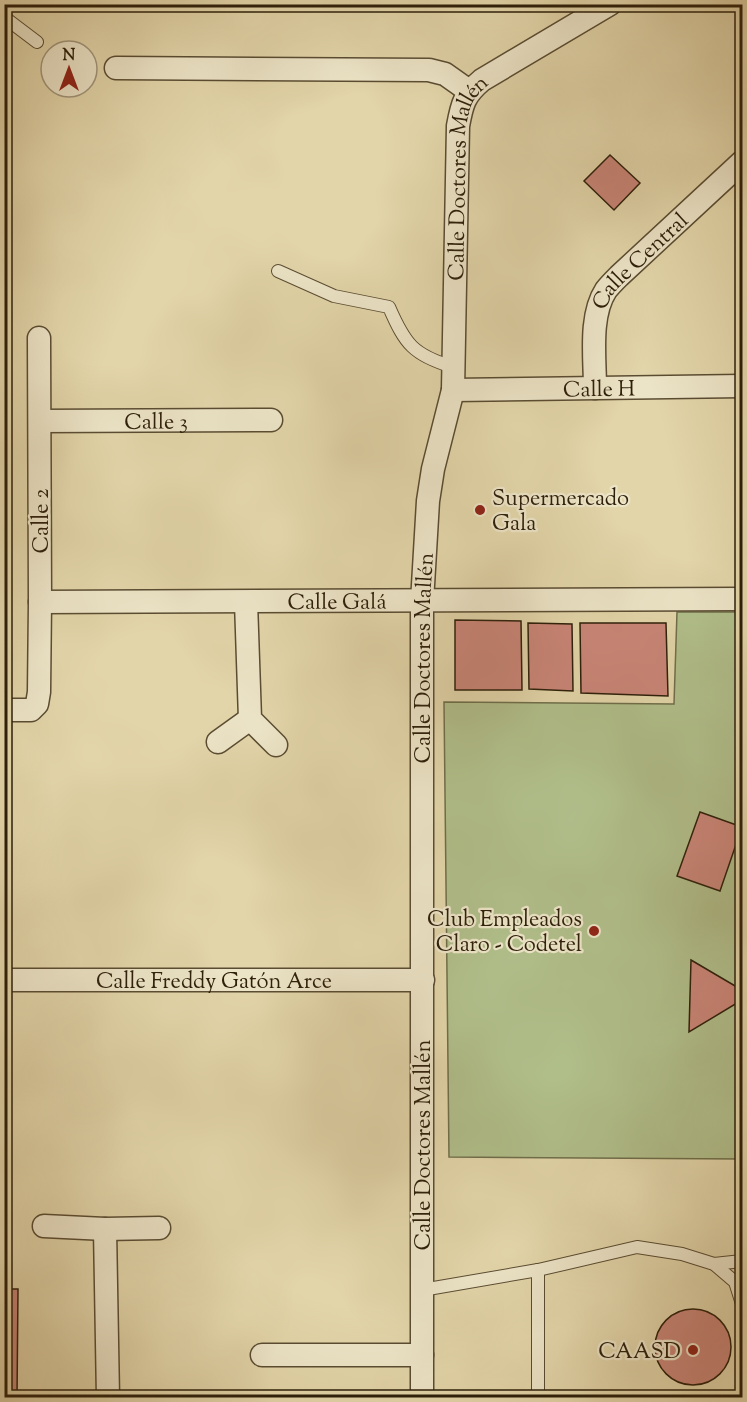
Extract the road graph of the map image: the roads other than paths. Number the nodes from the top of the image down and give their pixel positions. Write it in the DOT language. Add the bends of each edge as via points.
graph roads {
  1 [pos="610,4"];
  2 [pos="4,17"];
  3 [pos="37,42"];
  4 [pos="116,68"];
  5 [pos="469,91"];
  6 [pos="742,162"];
  7 [pos="278,271"];
  8 [pos="39,338"];
  9 [pos="453,367"];
  10 [pos="742,387"];
  11 [pos="595,388"];
  12 [pos="453,390"];
  13 [pos="271,420"];
  14 [pos="40,421"];
  15 [pos="742,599"];
  16 [pos="40,602"];
  17 [pos="246,602"];
  18 [pos="422,602"];
  19 [pos="4,711"];
  20 [pos="250,718"];
  21 [pos="218,742"];
  22 [pos="276,745"];
  23 [pos="4,980"];
  24 [pos="423,980"];
  25 [pos="44,1226"];
  26 [pos="159,1228"];
  27 [pos="105,1229"];
  28 [pos="742,1261"];
  29 [pos="714,1264"];
  30 [pos="538,1270"];
  31 [pos="422,1290"];
  32 [pos="742,1304"];
  33 [pos="262,1355"];
  34 [pos="422,1355"];
  35 [pos="108,1398"];
  36 [pos="422,1398"];
  37 [pos="538,1398"];
  1 -- 5 [label="street, Calle Doctores Mallén"];
  2 -- 3 [label="lane"];
  4 -- 5 [label="street" via="429,70 445,74"];
  5 -- 9 [label="street, Calle Doctores Mallén" via="458,126"];
  6 -- 11 [label="street, Calle Central" via="606,291 595,331"];
  7 -- 9 [label="lane" via="334,296 389,307 413,348 427,359"];
  8 -- 14 [label="street, Calle 2"];
  9 -- 12 [label="street, Calle Doctores Mallén"];
  10 -- 11 [label="street, Calle H"];
  11 -- 12 [label="street, Calle H"];
  12 -- 18 [label="street, Calle Doctores Mallén" via="428,501"];
  13 -- 14 [label="street, Calle 3"];
  14 -- 16 [label="street, Calle 2"];
  15 -- 18 [label="street, Calle Galá"];
  16 -- 17 [label="street, Calle Galá"];
  16 -- 19 [label="street, Calle 2" via="37,704 31,710"];
  17 -- 18 [label="street, Calle Galá"];
  17 -- 20 [label="street"];
  18 -- 24 [label="street, Calle Doctores Mallén"];
  20 -- 21 [label="street"];
  20 -- 22 [label="street"];
  23 -- 24 [label="street, Calle Freddy Gatón Arce"];
  24 -- 31 [label="street, Calle Doctores Mallén"];
  25 -- 27 [label="street"];
  26 -- 27 [label="street"];
  27 -- 35 [label="street"];
  28 -- 29 [label="lane"];
  29 -- 30 [label="lane" via="638,1247"];
  29 -- 32 [label="lane" via="735,1282"];
  30 -- 31 [label="lane"];
  30 -- 37 [label="lane"];
  31 -- 34 [label="street, Calle Doctores Mallén"];
  33 -- 34 [label="street"];
  34 -- 36 [label="street, Calle Doctores Mallén"];
}
